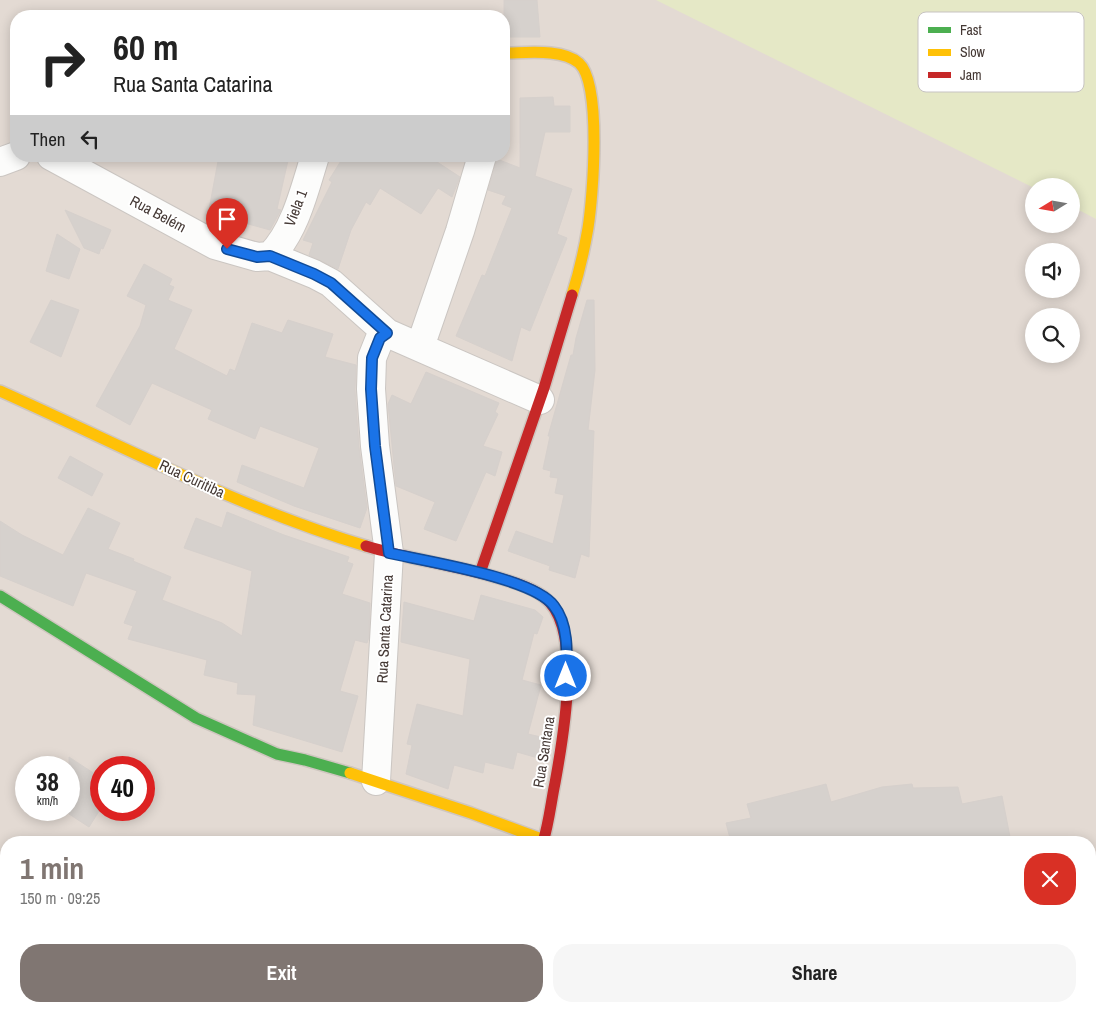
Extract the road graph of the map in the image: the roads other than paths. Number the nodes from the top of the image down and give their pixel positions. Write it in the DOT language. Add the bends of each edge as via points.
graph roads {
  1 [pos="510,56"];
  2 [pos="62,162"];
  3 [pos="312,162"];
  4 [pos="480,162"];
  5 [pos="270,256"];
  6 [pos="387,333"];
  7 [pos="420,346"];
  8 [pos="0,392"];
  9 [pos="540,400"];
  10 [pos="389,553"];
  11 [pos="480,573"];
  12 [pos="0,596"];
  13 [pos="376,782"];
  14 [pos="531,836"];
  15 [pos="545,836"];
  1 -- 9 [label="street" via="550,54 568,56 580,63 587,72 591,87 594,120 590,212 581,266"];
  2 -- 5 [label="street, Rua Belém" via="215,245 257,257"];
  3 -- 5 [label="street, Viela 1" via="291,226"];
  4 -- 7 [label="street" via="458,239"];
  5 -- 6 [label="street, Rua Belém" via="331,283"];
  6 -- 7 [label="street"];
  6 -- 10 [label="street, Rua Santa Catarina" via="380,338 372,358 371,389"];
  7 -- 9 [label="street"];
  8 -- 10 [label="street, Rua Curitiba" via="235,499 322,534"];
  9 -- 11 [label="street"];
  10 -- 11 [label="street, Rua Santana"];
  10 -- 13 [label="street, Rua Santa Catarina"];
  11 -- 15 [label="street, Rua Santana" via="535,591 554,605 564,625 567,658 564,731"];
  12 -- 13 [label="street" via="196,718 277,754"];
  13 -- 14 [label="street"];
}
